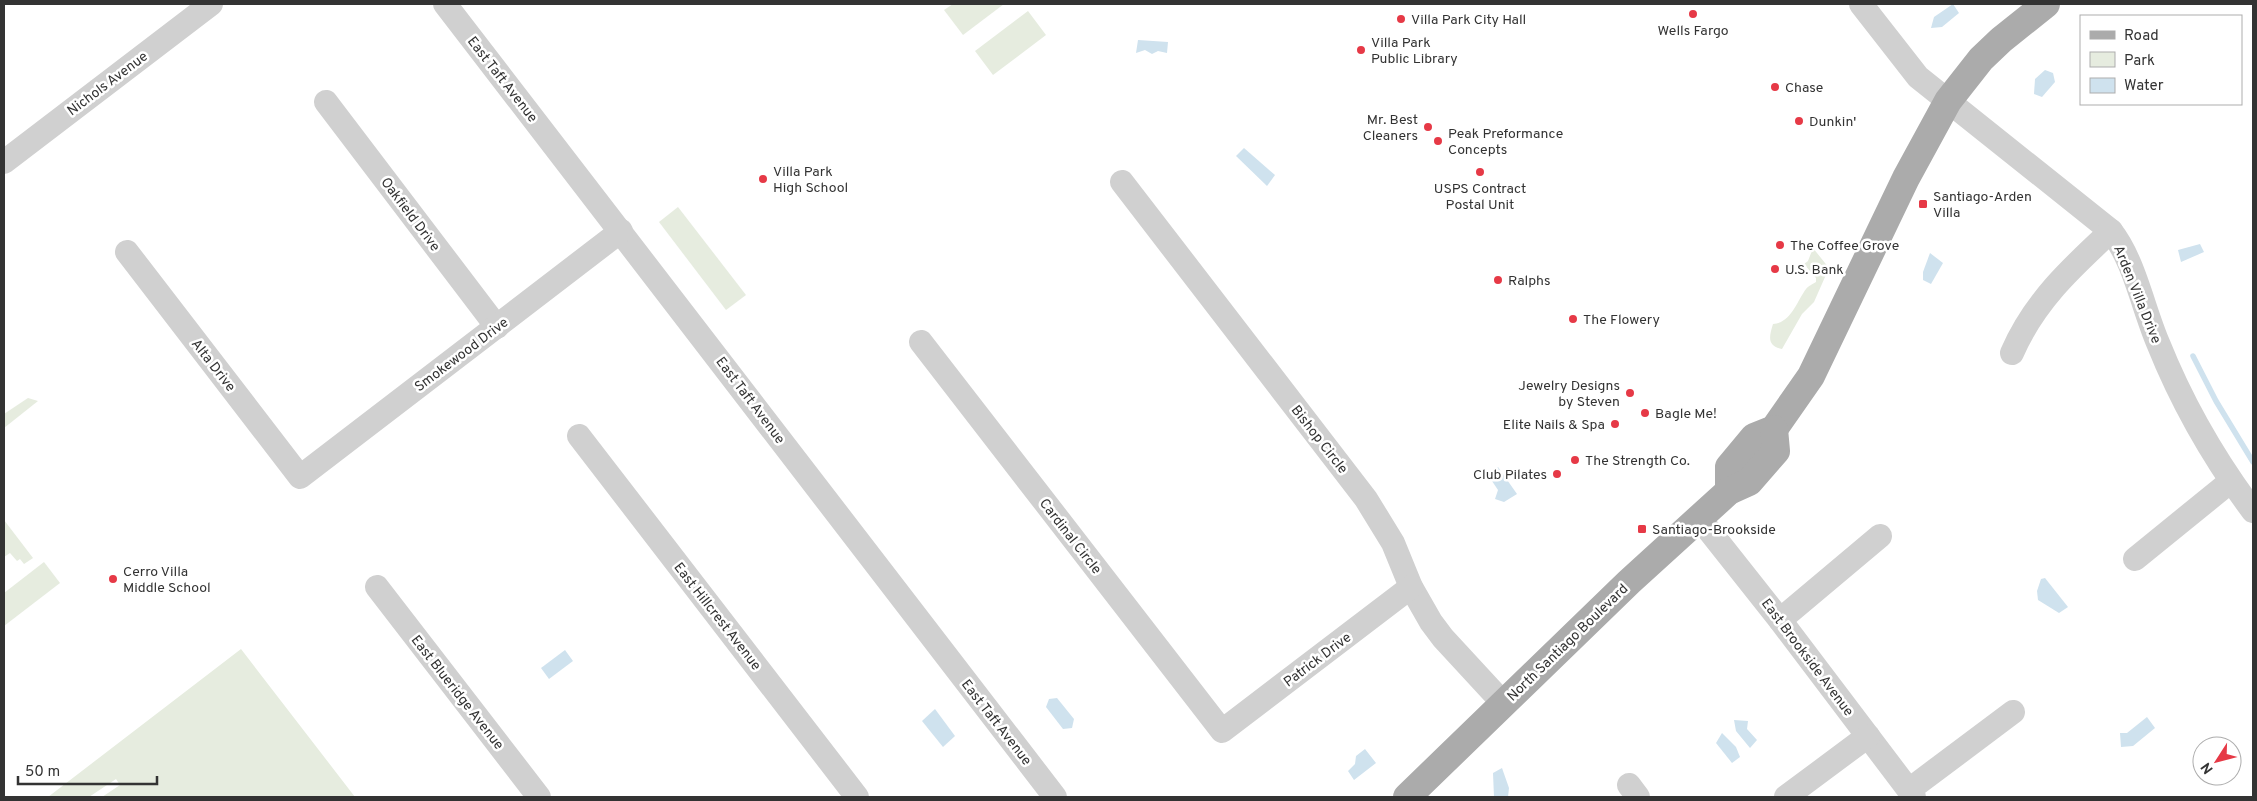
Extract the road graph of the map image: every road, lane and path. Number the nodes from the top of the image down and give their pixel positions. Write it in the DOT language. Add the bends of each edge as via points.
graph roads {
  1 [pos="211,4"];
  2 [pos="445,4"];
  3 [pos="1861,4"];
  4 [pos="2046,4"];
  5 [pos="1948,101"];
  6 [pos="326,102"];
  7 [pos="4,162"];
  8 [pos="1122,182"];
  9 [pos="621,231"];
  10 [pos="2111,231"];
  11 [pos="128,252"];
  12 [pos="497,327"];
  13 [pos="921,342"];
  14 [pos="2012,353"];
  15 [pos="579,436"];
  16 [pos="300,477"];
  17 [pos="2231,481"];
  18 [pos="2253,511"];
  19 [pos="1700,520"];
  20 [pos="1880,536"];
  21 [pos="2135,559"];
  22 [pos="377,587"];
  23 [pos="1411,587"];
  24 [pos="1780,620"];
  25 [pos="1503,704"];
  26 [pos="2014,712"];
  27 [pos="1222,731"];
  28 [pos="1868,736"];
  29 [pos="1912,794"];
  30 [pos="538,797"];
  31 [pos="857,797"];
  32 [pos="1055,797"];
  33 [pos="1407,797"];
  34 [pos="1786,797"];
  1 -- 7 [label="street, Nichols Avenue"];
  2 -- 9 [label="street, East Taft Avenue"];
  3 -- 5 [label="street, Arden Villa Drive" via="1918,77"];
  4 -- 5 [label="main road, North Santiago Boulevard" via="1982,58"];
  5 -- 10 [label="street, Arden Villa Drive"];
  5 -- 19 [label="main road, North Santiago Boulevard" via="1906,178 1811,376 1774,429 1776,451 1749,482 1729,491"];
  6 -- 12 [label="street, Oakfield Drive"];
  8 -- 23 [label="street, Bishop Circle" via="1366,499 1393,543"];
  9 -- 12 [label="street, Smokewood Drive"];
  9 -- 32 [label="street, East Taft Avenue"];
  10 -- 14 [label="street" via="2051,288 2025,326"];
  10 -- 17 [label="street, Arden Villa Drive" via="2122,250 2179,391"];
  11 -- 16 [label="street, Alta Drive"];
  12 -- 16 [label="street, Smokewood Drive"];
  13 -- 27 [label="street, Cardinal Circle"];
  15 -- 31 [label="street, East Hillcrest Avenue"];
  17 -- 18 [label="street, Arden Villa Drive"];
  17 -- 21 [label="street"];
  19 -- 24 [label="street, East Brookside Avenue"];
  19 -- 25 [label="main road, North Santiago Boulevard" via="1629,582"];
  20 -- 24 [label="street"];
  22 -- 30 [label="street, East Blueridge Avenue"];
  23 -- 25 [label="street, Bishop Circle" via="1443,638"];
  23 -- 27 [label="street, Patrick Drive"];
  24 -- 28 [label="street, East Brookside Avenue"];
  25 -- 33 [label="main road, North Santiago Boulevard"];
  26 -- 29 [label="street"];
  28 -- 29 [label="street, East Brookside Avenue"];
  28 -- 34 [label="street"];
}
